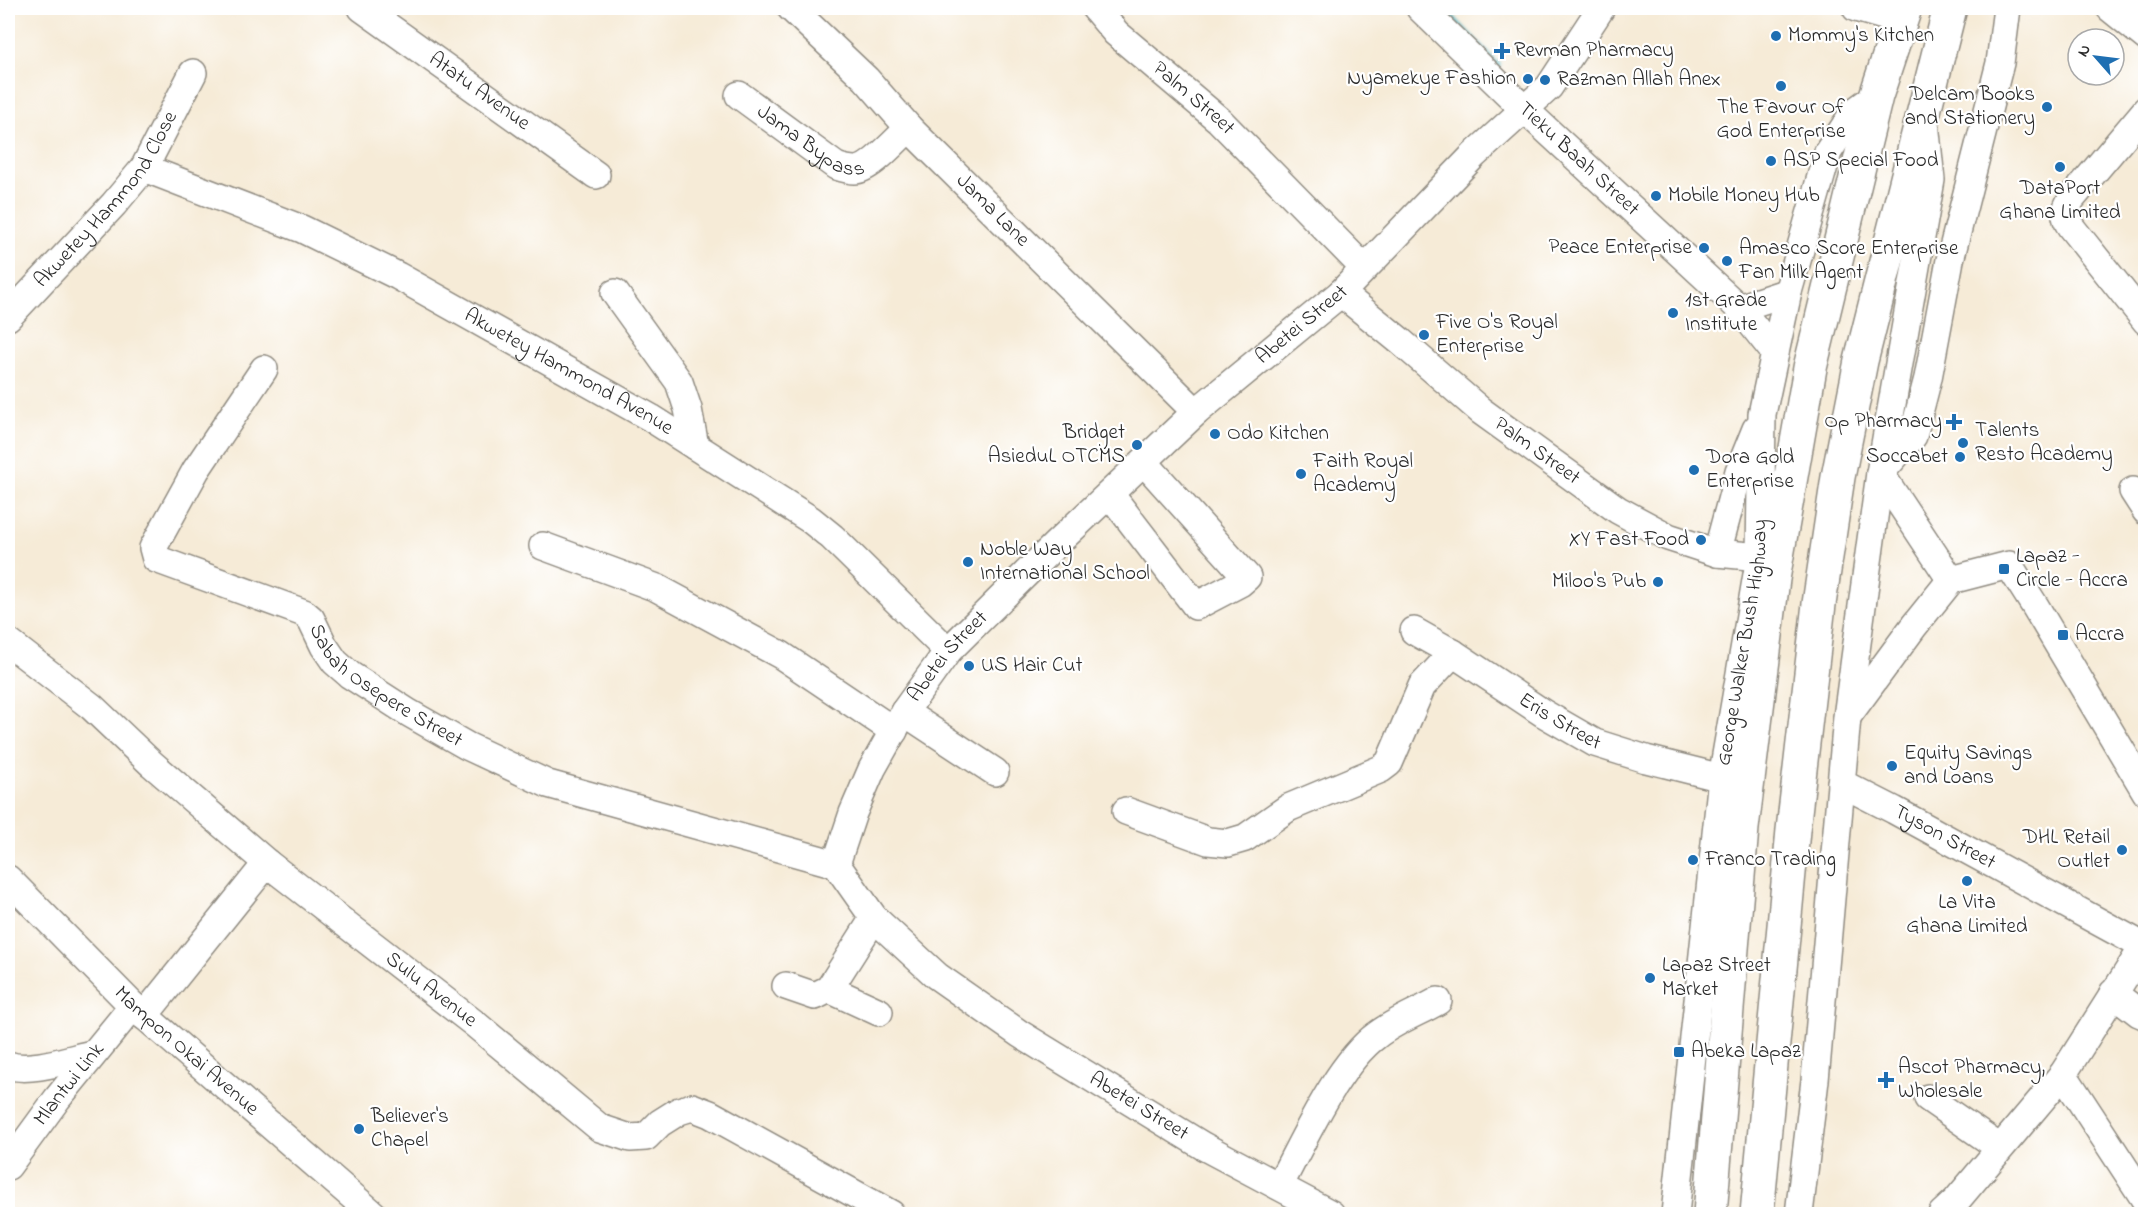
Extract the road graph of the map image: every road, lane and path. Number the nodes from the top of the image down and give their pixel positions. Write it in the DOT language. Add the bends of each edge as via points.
graph roads {
  1 [pos="362,8"];
  2 [pos="792,8"];
  3 [pos="1095,8"];
  4 [pos="1420,8"];
  5 [pos="1601,8"];
  6 [pos="1856,8"];
  7 [pos="2007,8"];
  8 [pos="2110,8"];
  9 [pos="1951,9"];
  10 [pos="1903,14"];
  11 [pos="2145,37"];
  12 [pos="193,73"];
  13 [pos="740,95"];
  14 [pos="1876,96"];
  15 [pos="1924,106"];
  16 [pos="1525,110"];
  17 [pos="2145,110"];
  18 [pos="909,128"];
  19 [pos="144,168"];
  20 [pos="596,175"];
  21 [pos="1364,268"];
  22 [pos="1788,292"];
  23 [pos="615,293"];
  24 [pos="1341,293"];
  25 [pos="1739,308"];
  26 [pos="8,317"];
  27 [pos="2145,321"];
  28 [pos="1775,354"];
  29 [pos="264,369"];
  30 [pos="1196,412"];
  31 [pos="1762,414"];
  32 [pos="695,447"];
  33 [pos="1144,462"];
  34 [pos="1880,473"];
  35 [pos="1110,494"];
  36 [pos="543,546"];
  37 [pos="1717,553"];
  38 [pos="1760,557"];
  39 [pos="1951,580"];
  40 [pos="1414,632"];
  41 [pos="8,642"];
  42 [pos="948,651"];
  43 [pos="1453,653"];
  44 [pos="1847,717"];
  45 [pos="899,721"];
  46 [pos="995,772"];
  47 [pos="1722,778"];
  48 [pos="1841,783"];
  49 [pos="2145,792"];
  50 [pos="1126,811"];
  51 [pos="267,862"];
  52 [pos="836,864"];
  53 [pos="8,879"];
  54 [pos="874,918"];
  55 [pos="2144,945"];
  56 [pos="786,986"];
  57 [pos="829,989"];
  58 [pos="2113,993"];
  59 [pos="1438,1001"];
  60 [pos="138,1011"];
  61 [pos="879,1012"];
  62 [pos="2145,1016"];
  63 [pos="92,1054"];
  64 [pos="8,1065"];
  65 [pos="2063,1074"];
  66 [pos="1928,1098"];
  67 [pos="2000,1148"];
  68 [pos="8,1166"];
  69 [pos="1279,1186"];
  70 [pos="2145,1201"];
  71 [pos="373,1215"];
  72 [pos="891,1215"];
  73 [pos="1331,1215"];
  74 [pos="1676,1215"];
  75 [pos="1710,1215"];
  76 [pos="1757,1215"];
  77 [pos="1799,1215"];
  78 [pos="1942,1215"];
  1 -- 20 [label="street, Atatu Avenue"];
  2 -- 18 [label="street, Jama Lane" via="866,79"];
  3 -- 21 [label="street, Palm Street" via="1116,33 1219,120"];
  4 -- 16 [label="street, Tieku Baah Street"];
  5 -- 16 [label="street, Abetei Street" via="1549,87"];
  6 -- 10 [label="street"];
  7 -- 34 [label="street" via="2000,63 1950,260 1928,378 1912,436"];
  8 -- 11 [label="street"];
  9 -- 15 [label="highway"];
  10 -- 14 [label="highway, George Walker Bush Highway"];
  12 -- 19 [label="street, Akwetey Hammond Close"];
  13 -- 18 [label="street, Jama Bypass" via="836,166 847,169 866,166"];
  14 -- 22 [label="street, George Walker Bush Highway" via="1854,112 1828,152"];
  14 -- 75 [label="highway, George Walker Bush Highway" via="1810,368 1773,579 1742,828"];
  15 -- 34 [label="street" via="1931,180"];
  15 -- 76 [label="highway" via="1838,477 1793,830"];
  16 -- 21 [label="street, Abetei Street" via="1474,155"];
  16 -- 25 [label="street, Tieku Baah Street"];
  17 -- 27 [label="street" via="2065,211 2071,227"];
  18 -- 30 [label="street, Jama Lane"];
  19 -- 26 [label="street, Akwetey Hammond Close"];
  19 -- 32 [label="street, Akwetey Hammond Avenue" via="302,230 398,276 651,418"];
  21 -- 24 [label="street, Abetei Street"];
  22 -- 25 [label="street"];
  22 -- 28 [label="street, George Walker Bush Highway"];
  23 -- 32 [label="street" via="679,382"];
  24 -- 30 [label="street, Abetei Street"];
  24 -- 37 [label="street, Palm Street" via="1480,411 1618,510 1668,537"];
  25 -- 28 [label="street, Tieku Baah Street"];
  28 -- 31 [label="street, George Walker Bush Highway"];
  29 -- 52 [label="street, Sabah Osepere Street" via="196,470 155,543 156,559 304,613 324,646 350,675 467,746 548,784"];
  30 -- 33 [label="street, Abetei Street"];
  31 -- 37 [label="street" via="1739,471"];
  31 -- 38 [label="street, George Walker Bush Highway"];
  32 -- 42 [label="street, Akwetey Hammond Avenue" via="811,520"];
  33 -- 35 [label="street, Abetei Street"];
  33 -- 35 [label="street" via="1247,577 1196,606"];
  34 -- 39 [label="street"];
  34 -- 44 [label="street"];
  35 -- 42 [label="street, Abetei Street"];
  36 -- 45 [label="street" via="667,593"];
  37 -- 38 [label="street, Palm Street"];
  38 -- 47 [label="street, George Walker Bush Highway"];
  39 -- 44 [label="street"];
  39 -- 49 [label="street" via="2009,565"];
  40 -- 43 [label="street, Eris Street"];
  41 -- 51 [label="street, Sulu Avenue" via="92,707"];
  42 -- 45 [label="street, Abetei Street"];
  43 -- 47 [label="street, Eris Street" via="1595,743"];
  43 -- 50 [label="street" via="1422,686 1389,763 1288,808 1245,838 1228,843 1208,842"];
  44 -- 48 [label="street"];
  45 -- 46 [label="street"];
  45 -- 52 [label="street, Abetei Street" via="868,778"];
  47 -- 74 [label="street, George Walker Bush Highway"];
  48 -- 55 [label="street, Tyson Street"];
  48 -- 77 [label="street"];
  51 -- 60 [label="street, Mlantwi Link"];
  51 -- 72 [label="street, Sulu Avenue" via="600,1128 630,1138 645,1137 660,1123 692,1107"];
  52 -- 54 [label="street, Abetei Street"];
  53 -- 60 [label="street, Mampon Okai Avenue"];
  54 -- 57 [label="street"];
  54 -- 69 [label="street, Abetei Street" via="937,976 1020,1034 1203,1146"];
  55 -- 58 [label="street"];
  56 -- 57 [label="street" via="814,996"];
  57 -- 61 [label="street"];
  58 -- 62 [label="street"];
  58 -- 65 [label="street"];
  59 -- 69 [label="street" via="1378,1034 1362,1048 1332,1090"];
  60 -- 63 [label="street, Mlantwi Link"];
  60 -- 71 [label="street, Mampon Okai Avenue"];
  63 -- 64 [label="street" via="41,1065"];
  63 -- 68 [label="street, Mlantwi Link"];
  65 -- 67 [label="street"];
  65 -- 70 [label="street"];
  66 -- 67 [label="street"];
  67 -- 78 [label="street"];
  69 -- 73 [label="street, Abetei Street"];
}
